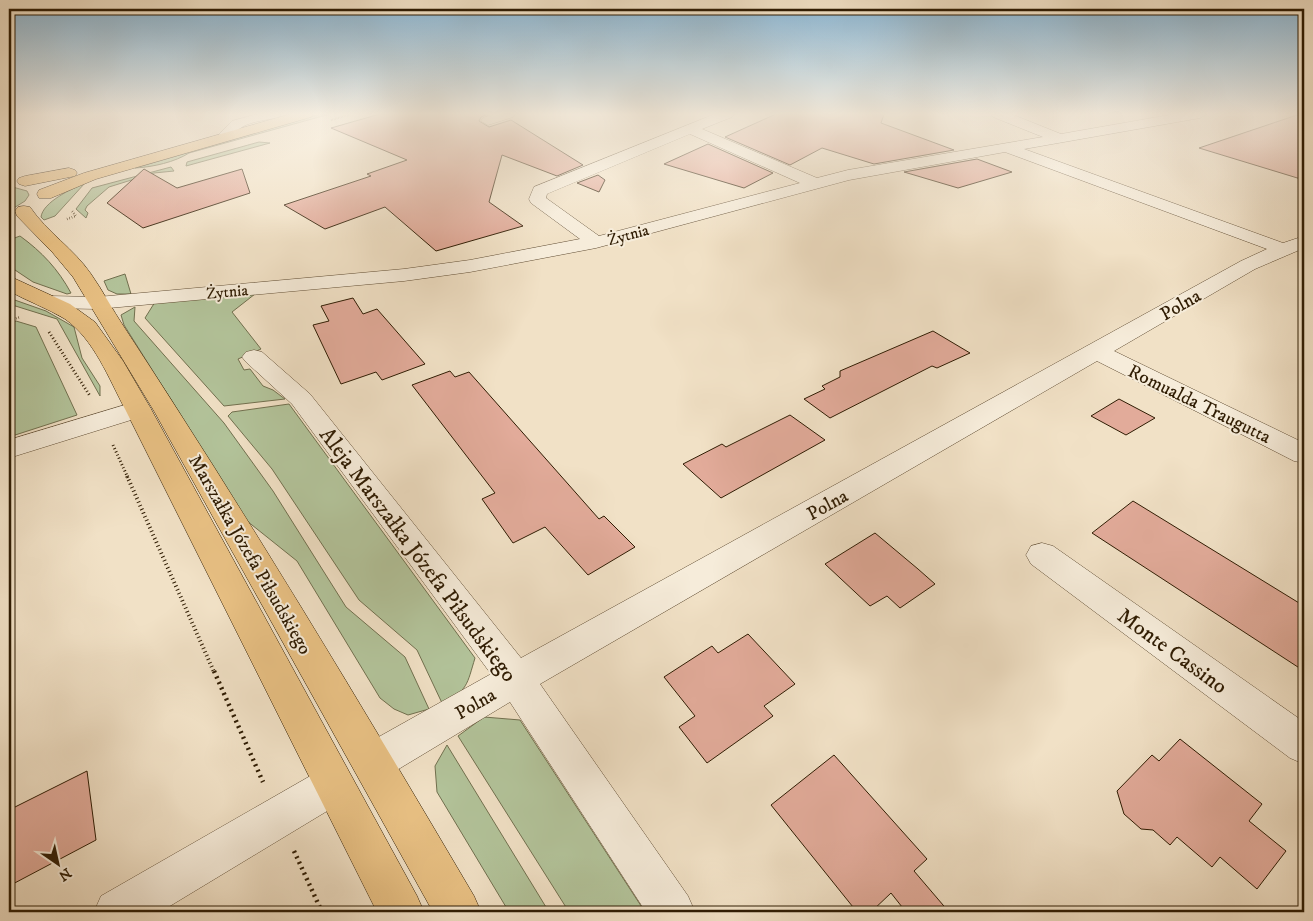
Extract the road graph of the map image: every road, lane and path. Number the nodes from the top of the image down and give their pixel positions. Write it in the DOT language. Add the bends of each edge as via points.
graph roads {
  1 [pos="122,157"];
  2 [pos="151,157"];
  3 [pos="613,157"];
  4 [pos="758,157"];
  5 [pos="950,157"];
  6 [pos="1035,157"];
  7 [pos="17,181"];
  8 [pos="814,183"];
  9 [pos="45,194"];
  10 [pos="16,214"];
  11 [pos="596,242"];
  12 [pos="1294,246"];
  13 [pos="9,282"];
  14 [pos="48,302"];
  15 [pos="98,303"];
  16 [pos="18,311"];
  17 [pos="27,314"];
  18 [pos="43,324"];
  19 [pos="1097,352"];
  20 [pos="254,357"];
  21 [pos="138,409"];
  22 [pos="102,420"];
  23 [pos="9,449"];
  24 [pos="1304,454"];
  25 [pos="1042,555"];
  26 [pos="516,680"];
  27 [pos="1304,745"];
  28 [pos="373,762"];
  29 [pos="333,785"];
  30 [pos="279,817"];
  31 [pos="117,912"];
  32 [pos="322,912"];
  33 [pos="401,912"];
  34 [pos="458,912"];
  35 [pos="672,912"];
  1 -- 7 [label="main road" via="78,170"];
  2 -- 9 [label="main road"];
  3 -- 11 [label="street" via="540,191 537,199"];
  4 -- 8 [label="street"];
  5 -- 8 [label="street, Żytnia"];
  6 -- 12 [label="street, Polna"];
  7 -- 9 [label="main road" via="37,183 44,188"];
  8 -- 11 [label="street, Żytnia"];
  9 -- 10 [label="main road" via="38,202"];
  10 -- 15 [label="main road, Marszałka Józefa Piłsudskiego" via="26,216 60,249 82,275"];
  11 -- 15 [label="street, Żytnia" via="404,275"];
  12 -- 19 [label="street, Polna" via="1248,265"];
  13 -- 14 [label="main road, Marszałka Józefa Piłsudskiego"];
  14 -- 15 [label="street, Żytnia"];
  14 -- 21 [label="main road, Marszałka Józefa Piłsudskiego" via="80,320 93,333"];
  15 -- 28 [label="main road, Marszałka Józefa Piłsudskiego" via="167,411"];
  16 -- 17 [label="path"];
  18 -- 22 [label="path" via="86,388"];
  19 -- 24 [label="street, Romualda Traugutta"];
  19 -- 26 [label="street, Polna"];
  20 -- 26 [label="street, Aleja Marszałka Józefa Piłsudskiego" via="301,399"];
  21 -- 22 [label="street"];
  21 -- 29 [label="main road, Marszałka Józefa Piłsudskiego" via="215,552"];
  22 -- 23 [label="street"];
  22 -- 30 [label="path"];
  25 -- 27 [label="street, Monte Cassino"];
  26 -- 28 [label="street, Polna"];
  26 -- 35 [label="street, Aleja Marszałka Józefa Piłsudskiego"];
  28 -- 34 [label="main road, Marszałka Józefa Piłsudskiego"];
  29 -- 30 [label="street"];
  29 -- 33 [label="main road, Marszałka Józefa Piłsudskiego"];
  30 -- 31 [label="street"];
  30 -- 32 [label="path"];
}
